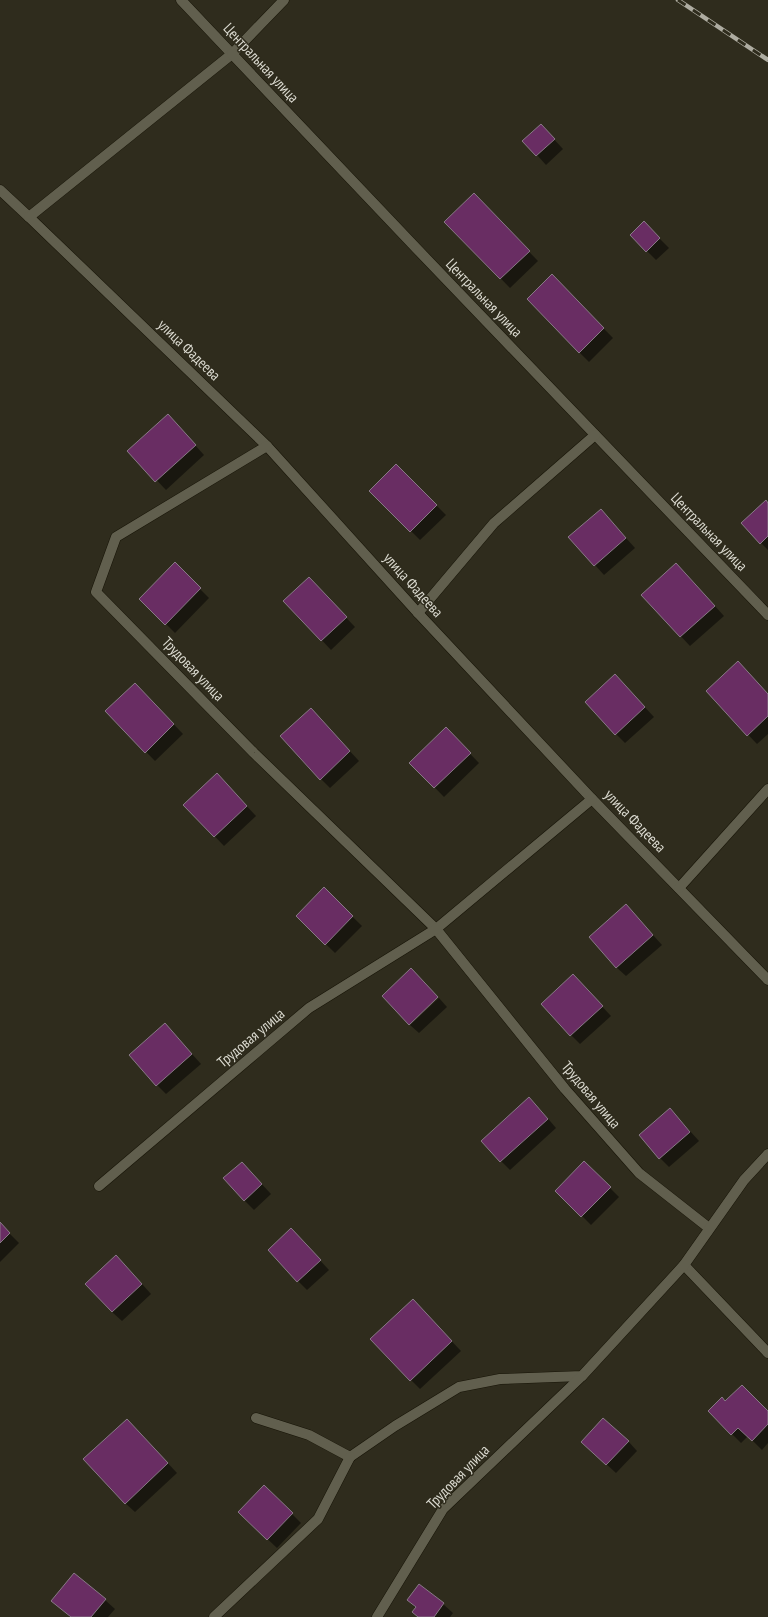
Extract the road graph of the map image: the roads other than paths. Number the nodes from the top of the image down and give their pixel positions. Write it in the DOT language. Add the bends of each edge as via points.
graph roads {
  1 [pos="181,0"];
  2 [pos="284,0"];
  3 [pos="232,54"];
  4 [pos="0,190"];
  5 [pos="29,217"];
  6 [pos="595,435"];
  7 [pos="266,446"];
  8 [pos="418,613"];
  9 [pos="768,615"];
  10 [pos="768,789"];
  11 [pos="592,799"];
  12 [pos="679,888"];
  13 [pos="436,929"];
  14 [pos="768,980"];
  15 [pos="768,1154"];
  16 [pos="99,1186"];
  17 [pos="709,1228"];
  18 [pos="684,1265"];
  19 [pos="768,1353"];
  20 [pos="582,1376"];
  21 [pos="256,1418"];
  22 [pos="350,1457"];
  23 [pos="214,1617"];
  24 [pos="377,1617"];
  1 -- 3 [label="street, Центральная улица"];
  2 -- 3 [label="street"];
  3 -- 5 [label="street"];
  3 -- 6 [label="street, Центральная улица"];
  4 -- 5 [label="street, улица Фадеева"];
  5 -- 7 [label="street, улица Фадеева"];
  6 -- 8 [label="street" via="494,523"];
  6 -- 9 [label="street, Центральная улица"];
  7 -- 8 [label="street, улица Фадеева"];
  7 -- 13 [label="street, Трудовая улица" via="116,537 96,592 254,754"];
  8 -- 11 [label="street, улица Фадеева"];
  10 -- 12 [label="street"];
  11 -- 12 [label="street, улица Фадеева"];
  11 -- 13 [label="street, Трудовая улица"];
  12 -- 14 [label="street, улица Фадеева"];
  13 -- 16 [label="street, Трудовая улица" via="309,1008"];
  13 -- 17 [label="street, Трудовая улица" via="565,1089 638,1173"];
  15 -- 17 [label="street, Трудовая улица" via="744,1180"];
  17 -- 18 [label="street, Трудовая улица"];
  18 -- 19 [label="street"];
  18 -- 20 [label="street, Трудовая улица"];
  20 -- 22 [label="street" via="500,1379 459,1387"];
  20 -- 24 [label="street, Трудовая улица" via="443,1509"];
  21 -- 22 [label="street" via="309,1434"];
  22 -- 23 [label="street" via="318,1519"];
}
